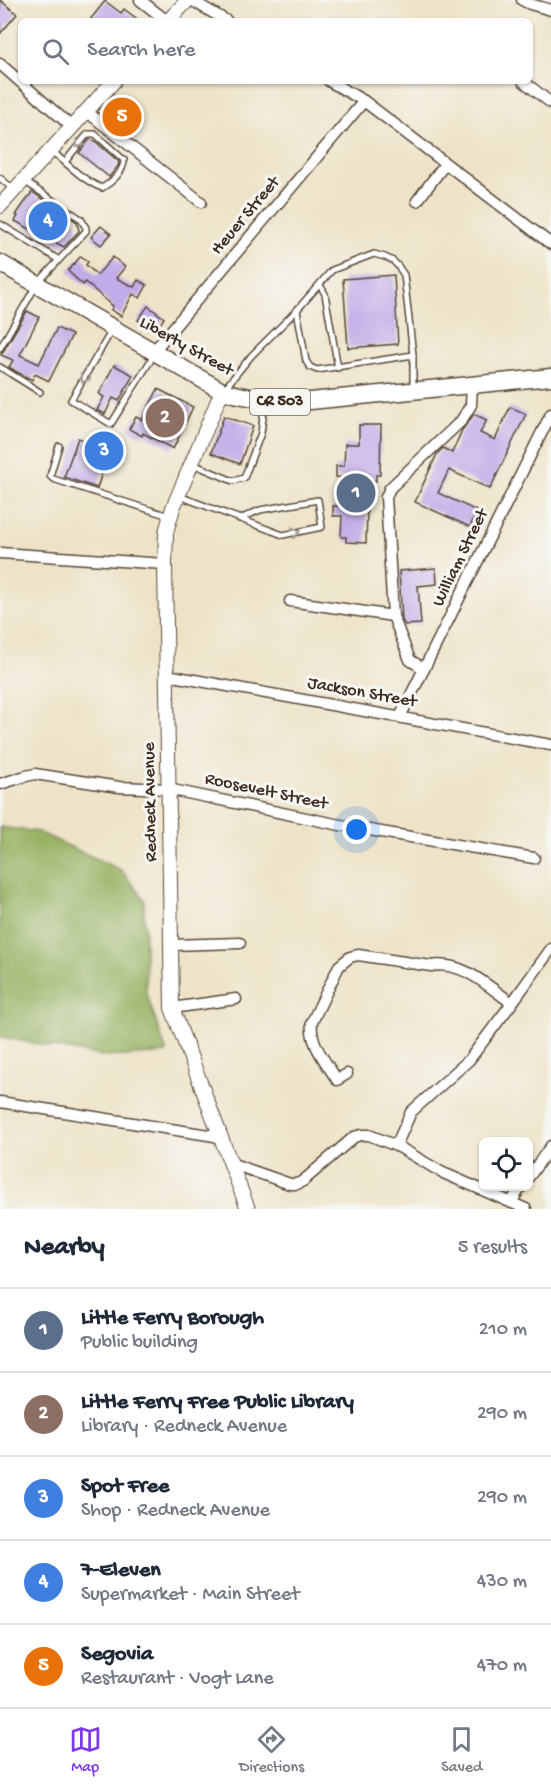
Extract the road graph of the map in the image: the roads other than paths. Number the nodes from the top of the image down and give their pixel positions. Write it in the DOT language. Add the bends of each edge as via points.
graph roads {
  1 [pos="140,0"];
  2 [pos="190,0"];
  3 [pos="522,0"];
  4 [pos="551,10"];
  5 [pos="164,18"];
  6 [pos="171,18"];
  7 [pos="222,18"];
  8 [pos="0,64"];
  9 [pos="18,80"];
  10 [pos="23,84"];
  11 [pos="111,84"];
  12 [pos="334,84"];
  13 [pos="527,84"];
  14 [pos="364,101"];
  15 [pos="551,103"];
  16 [pos="86,111"];
  17 [pos="72,127"];
  18 [pos="51,150"];
  19 [pos="64,162"];
  20 [pos="445,164"];
  21 [pos="0,178"];
  22 [pos="19,185"];
  23 [pos="417,201"];
  24 [pos="201,202"];
  25 [pos="0,206"];
  26 [pos="0,224"];
  27 [pos="551,244"];
  28 [pos="59,260"];
  29 [pos="0,263"];
  30 [pos="37,284"];
  31 [pos="320,285"];
  32 [pos="297,310"];
  33 [pos="113,328"];
  34 [pos="0,348"];
  35 [pos="154,352"];
  36 [pos="413,355"];
  37 [pos="0,367"];
  38 [pos="338,368"];
  39 [pos="551,377"];
  40 [pos="472,385"];
  41 [pos="413,391"];
  42 [pos="40,392"];
  43 [pos="222,392"];
  44 [pos="265,400"];
  45 [pos="551,414"];
  46 [pos="59,446"];
  47 [pos="192,464"];
  48 [pos="178,496"];
  49 [pos="170,517"];
  50 [pos="240,519"];
  51 [pos="0,553"];
  52 [pos="165,564"];
  53 [pos="290,601"];
  54 [pos="393,616"];
  55 [pos="424,669"];
  56 [pos="167,675"];
  57 [pos="400,717"];
  58 [pos="551,745"];
  59 [pos="0,784"];
  60 [pos="168,789"];
  61 [pos="534,858"];
  62 [pos="240,944"];
  63 [pos="171,945"];
  64 [pos="551,949"];
  65 [pos="236,999"];
  66 [pos="512,1003"];
  67 [pos="171,1008"];
  68 [pos="347,1074"];
  69 [pos="0,1102"];
  70 [pos="221,1137"];
  71 [pos="396,1146"];
  72 [pos="551,1146"];
  73 [pos="230,1162"];
  74 [pos="533,1171"];
  75 [pos="519,1191"];
  76 [pos="511,1202"];
  77 [pos="248,1209"];
  78 [pos="526,1209"];
  1 -- 5 [label="street"];
  2 -- 6 [label="street"];
  2 -- 7 [label="street"];
  3 -- 4 [label="street"];
  8 -- 9 [label="street"];
  10 -- 17 [label="street"];
  11 -- 16 [label="street"];
  12 -- 14 [label="street"];
  13 -- 15 [label="street"];
  14 -- 20 [label="street"];
  14 -- 35 [label="street, Heuer Street"];
  16 -- 17 [label="street"];
  16 -- 24 [label="street"];
  17 -- 18 [label="street"];
  18 -- 19 [label="lane"];
  18 -- 22 [label="street"];
  19 -- 19 [label="lane, one-way" via="102,188 124,166 124,160 95,134 88,134"];
  20 -- 23 [label="street"];
  20 -- 27 [label="street"];
  21 -- 22 [label="lane"];
  22 -- 25 [label="street"];
  22 -- 28 [label="lane" via="81,219 86,228"];
  26 -- 28 [label="lane"];
  28 -- 30 [label="lane"];
  29 -- 30 [label="main road, Liberty Street / CR 503"];
  30 -- 33 [label="main road, Liberty Street / CR 503"];
  30 -- 34 [label="lane"];
  31 -- 32 [label="lane"];
  31 -- 36 [label="lane" via="332,270 374,254 393,261 404,275"];
  31 -- 38 [label="lane" via="326,294"];
  32 -- 38 [label="lane" via="310,367"];
  32 -- 43 [label="lane"];
  33 -- 35 [label="main road, Liberty Street / CR 503"];
  33 -- 35 [label="lane, one-way" via="71,400 111,424"];
  35 -- 43 [label="main road, Liberty Street / CR 503"];
  36 -- 38 [label="lane"];
  36 -- 41 [label="lane"];
  37 -- 42 [label="lane"];
  39 -- 40 [label="main road, Liberty Street / CR 503"];
  40 -- 41 [label="main road, Liberty Street / CR 503"];
  40 -- 54 [label="street" via="471,405 461,421 390,488 386,497"];
  41 -- 44 [label="main road, Liberty Street / CR 503" via="300,402"];
  43 -- 44 [label="main road, Liberty Street / CR 503"];
  43 -- 47 [label="street, Redneck Avenue"];
  44 -- 47 [label="lane" via="261,433 244,478 233,481"];
  45 -- 55 [label="street, William Street"];
  46 -- 49 [label="lane" via="50,476 53,479"];
  47 -- 48 [label="street, Redneck Avenue"];
  48 -- 49 [label="street, Redneck Avenue"];
  48 -- 50 [label="lane"];
  49 -- 52 [label="street, Redneck Avenue"];
  50 -- 50 [label="lane, one-way" via="283,535 322,527 318,500 260,510"];
  51 -- 52 [label="street"];
  52 -- 56 [label="street, Redneck Avenue"];
  53 -- 54 [label="street"];
  54 -- 55 [label="street" via="410,660"];
  55 -- 57 [label="street, William Street"];
  56 -- 57 [label="street, Jackson Street"];
  56 -- 60 [label="street, Redneck Avenue"];
  57 -- 58 [label="street, Jackson Street"];
  59 -- 60 [label="street, Roosevelt Street" via="36,774 119,787"];
  60 -- 61 [label="street, Roosevelt Street" via="340,825"];
  60 -- 63 [label="street, Redneck Avenue"];
  62 -- 63 [label="street"];
  63 -- 67 [label="street, Redneck Avenue"];
  64 -- 66 [label="street"];
  65 -- 67 [label="street"];
  66 -- 68 [label="street" via="453,965 350,957 339,966 311,1030 312,1040 337,1080"];
  66 -- 71 [label="street" via="469,1060 411,1112"];
  67 -- 70 [label="street, Redneck Avenue"];
  69 -- 70 [label="street"];
  70 -- 73 [label="street, Redneck Avenue"];
  71 -- 73 [label="street" via="369,1135 354,1137 297,1184"];
  71 -- 76 [label="street" via="441,1172"];
  72 -- 74 [label="street"];
  73 -- 77 [label="street, Redneck Avenue"];
  75 -- 76 [label="street"];
  76 -- 78 [label="street"];
}
